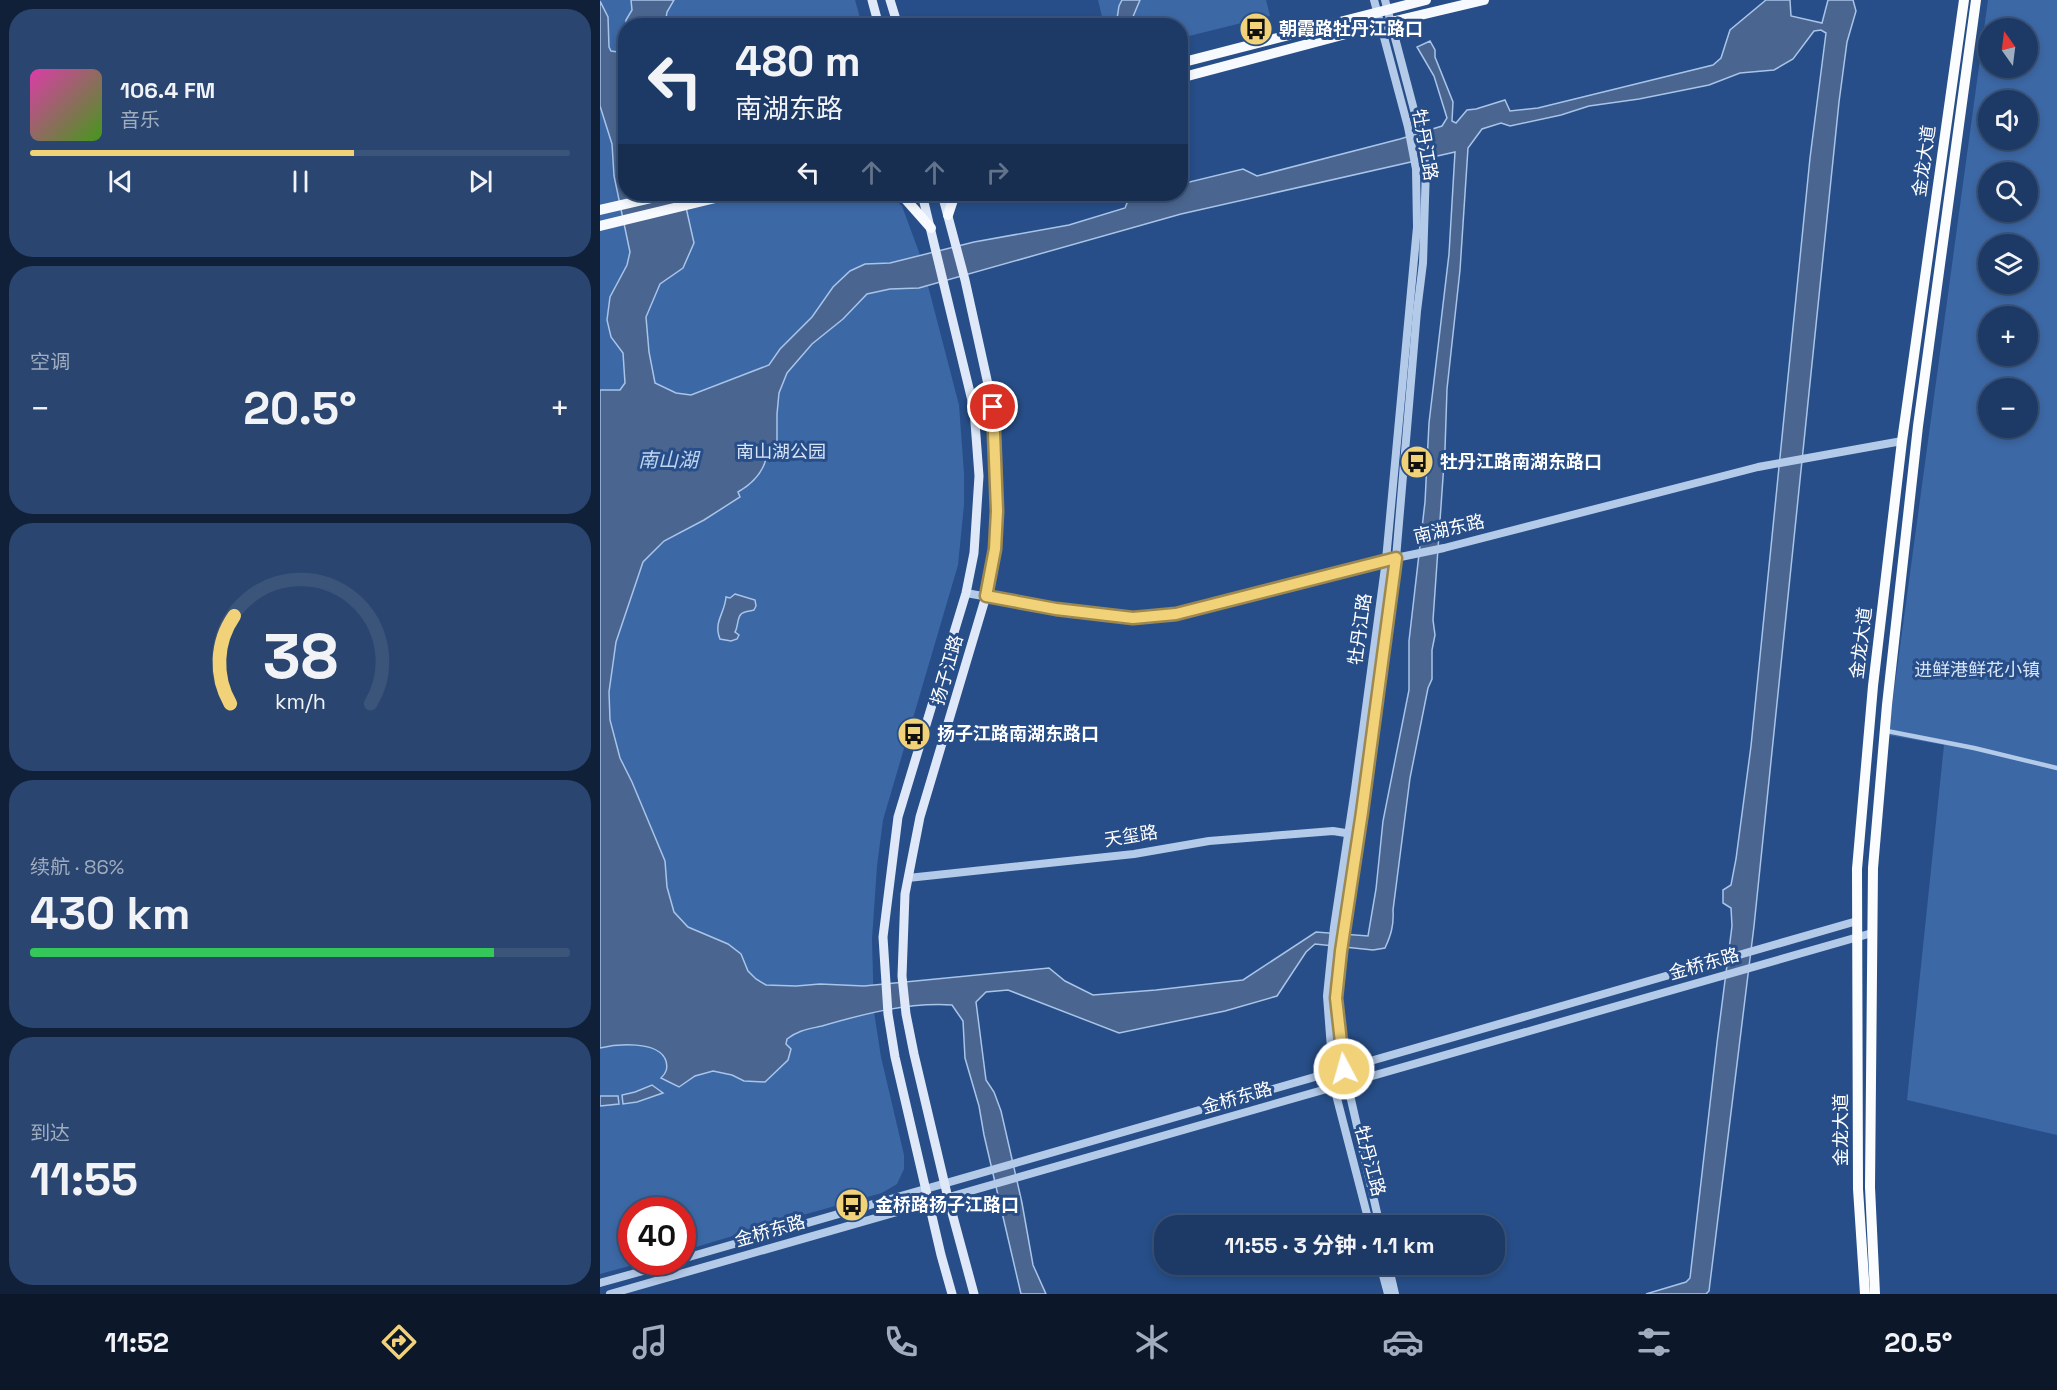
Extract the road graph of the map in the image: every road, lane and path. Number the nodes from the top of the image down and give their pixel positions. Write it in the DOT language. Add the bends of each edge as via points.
graph roads {
  1 [pos="872,0"];
  2 [pos="890,0"];
  3 [pos="1374,0"];
  4 [pos="1426,0"];
  5 [pos="1484,0"];
  6 [pos="1964,0"];
  7 [pos="1976,0"];
  8 [pos="1383,7"];
  9 [pos="877,18"];
  10 [pos="896,18"];
  11 [pos="1386,24"];
  12 [pos="1188,61"];
  13 [pos="1188,76"];
  14 [pos="638,201"];
  15 [pos="704,201"];
  16 [pos="907,201"];
  17 [pos="924,201"];
  18 [pos="944,201"];
  19 [pos="953,201"];
  20 [pos="600,210"];
  21 [pos="948,215"];
  22 [pos="600,226"];
  23 [pos="931,228"];
  24 [pos="1902,441"];
  25 [pos="1396,558"];
  26 [pos="1386,560"];
  27 [pos="966,593"];
  28 [pos="986,596"];
  29 [pos="1885,731"];
  30 [pos="2057,768"];
  31 [pos="1348,833"];
  32 [pos="1358,836"];
  33 [pos="908,878"];
  34 [pos="1872,918"];
  35 [pos="1857,921"];
  36 [pos="1872,933"];
  37 [pos="1856,938"];
  38 [pos="1344,1069"];
  39 [pos="1332,1072"];
  40 [pos="1348,1084"];
  41 [pos="1334,1088"];
  42 [pos="944,1183"];
  43 [pos="927,1189"];
  44 [pos="948,1198"];
  45 [pos="930,1203"];
  46 [pos="1367,1215"];
  47 [pos="1378,1215"];
  48 [pos="696,1255"];
  49 [pos="629,1275"];
  50 [pos="1383,1275"];
  51 [pos="1391,1275"];
  52 [pos="600,1283"];
  53 [pos="610,1294"];
  54 [pos="952,1294"];
  55 [pos="974,1294"];
  56 [pos="1388,1294"];
  57 [pos="1395,1294"];
  58 [pos="1865,1294"];
  59 [pos="1875,1294"];
  1 -- 9 [label="main road"];
  2 -- 10 [label="main road"];
  3 -- 8 [label="street, 牡丹江路"];
  4 -- 8 [label="main road"];
  5 -- 11 [label="main road"];
  6 -- 24 [label="highway, 金龙大道"];
  7 -- 29 [label="highway, 金龙大道" via="1918,426"];
  8 -- 11 [label="street, 牡丹江路"];
  8 -- 12 [label="main road"];
  11 -- 13 [label="main road"];
  11 -- 25 [label="street, 牡丹江路" via="1418,125 1426,168 1423,263"];
  11 -- 26 [label="street, 牡丹江路" via="1416,169 1417,227"];
  14 -- 20 [label="main road"];
  15 -- 22 [label="main road"];
  16 -- 23 [label="main road"];
  17 -- 23 [label="main road, 扬子江路"];
  18 -- 21 [label="main road, 扬子江路"];
  19 -- 21 [label="main road"];
  21 -- 28 [label="main road, 扬子江路" via="993,407 997,511"];
  23 -- 27 [label="main road, 扬子江路" via="974,409 980,476 974,554"];
  24 -- 25 [label="street, 南湖东路" via="1770,465"];
  24 -- 35 [label="highway, 金龙大道" via="1873,686 1857,869"];
  25 -- 26 [label="street, 南湖东路"];
  25 -- 32 [label="street, 牡丹江路"];
  26 -- 28 [label="street, 南湖东路" via="1176,614 1133,618"];
  26 -- 31 [label="street, 牡丹江路"];
  27 -- 28 [label="street, 南湖东路"];
  27 -- 43 [label="main road, 扬子江路" via="898,817 883,937 895,1058"];
  28 -- 33 [label="main road, 扬子江路" via="920,817"];
  29 -- 30 [label="street"];
  29 -- 34 [label="highway, 金龙大道"];
  31 -- 32 [label="street, 天玺路"];
  31 -- 33 [label="street, 天玺路" via="1209,841 1134,854"];
  31 -- 39 [label="street, 牡丹江路" via="1327,996"];
  32 -- 38 [label="street, 牡丹江路" via="1336,998"];
  33 -- 42 [label="main road, 扬子江路" via="902,976 906,1014"];
  34 -- 35 [label="main road, 金桥东路"];
  34 -- 36 [label="highway, 金龙大道"];
  35 -- 37 [label="highway, 金龙大道"];
  35 -- 38 [label="street, 金桥东路"];
  36 -- 37 [label="street, 金桥东路"];
  36 -- 59 [label="highway, 金龙大道" via="1870,1187"];
  37 -- 40 [label="street, 金桥东路"];
  37 -- 58 [label="highway, 金龙大道" via="1858,1189"];
  38 -- 39 [label="street, 金桥东路"];
  38 -- 40 [label="street, 牡丹江路"];
  39 -- 41 [label="street, 牡丹江路"];
  39 -- 42 [label="street, 金桥东路"];
  40 -- 41 [label="street, 金桥东路"];
  40 -- 47 [label="street, 牡丹江路"];
  41 -- 44 [label="street, 金桥东路"];
  41 -- 46 [label="street, 牡丹江路"];
  42 -- 43 [label="street, 金桥东路"];
  42 -- 44 [label="main road, 扬子江路"];
  43 -- 45 [label="main road, 扬子江路"];
  43 -- 48 [label="street, 金桥东路"];
  44 -- 45 [label="street, 金桥东路"];
  44 -- 55 [label="main road, 扬子江路"];
  45 -- 53 [label="street, 金桥东路"];
  45 -- 54 [label="main road, 扬子江路"];
  49 -- 52 [label="street"];
  50 -- 56 [label="street"];
  51 -- 57 [label="street"];
}
